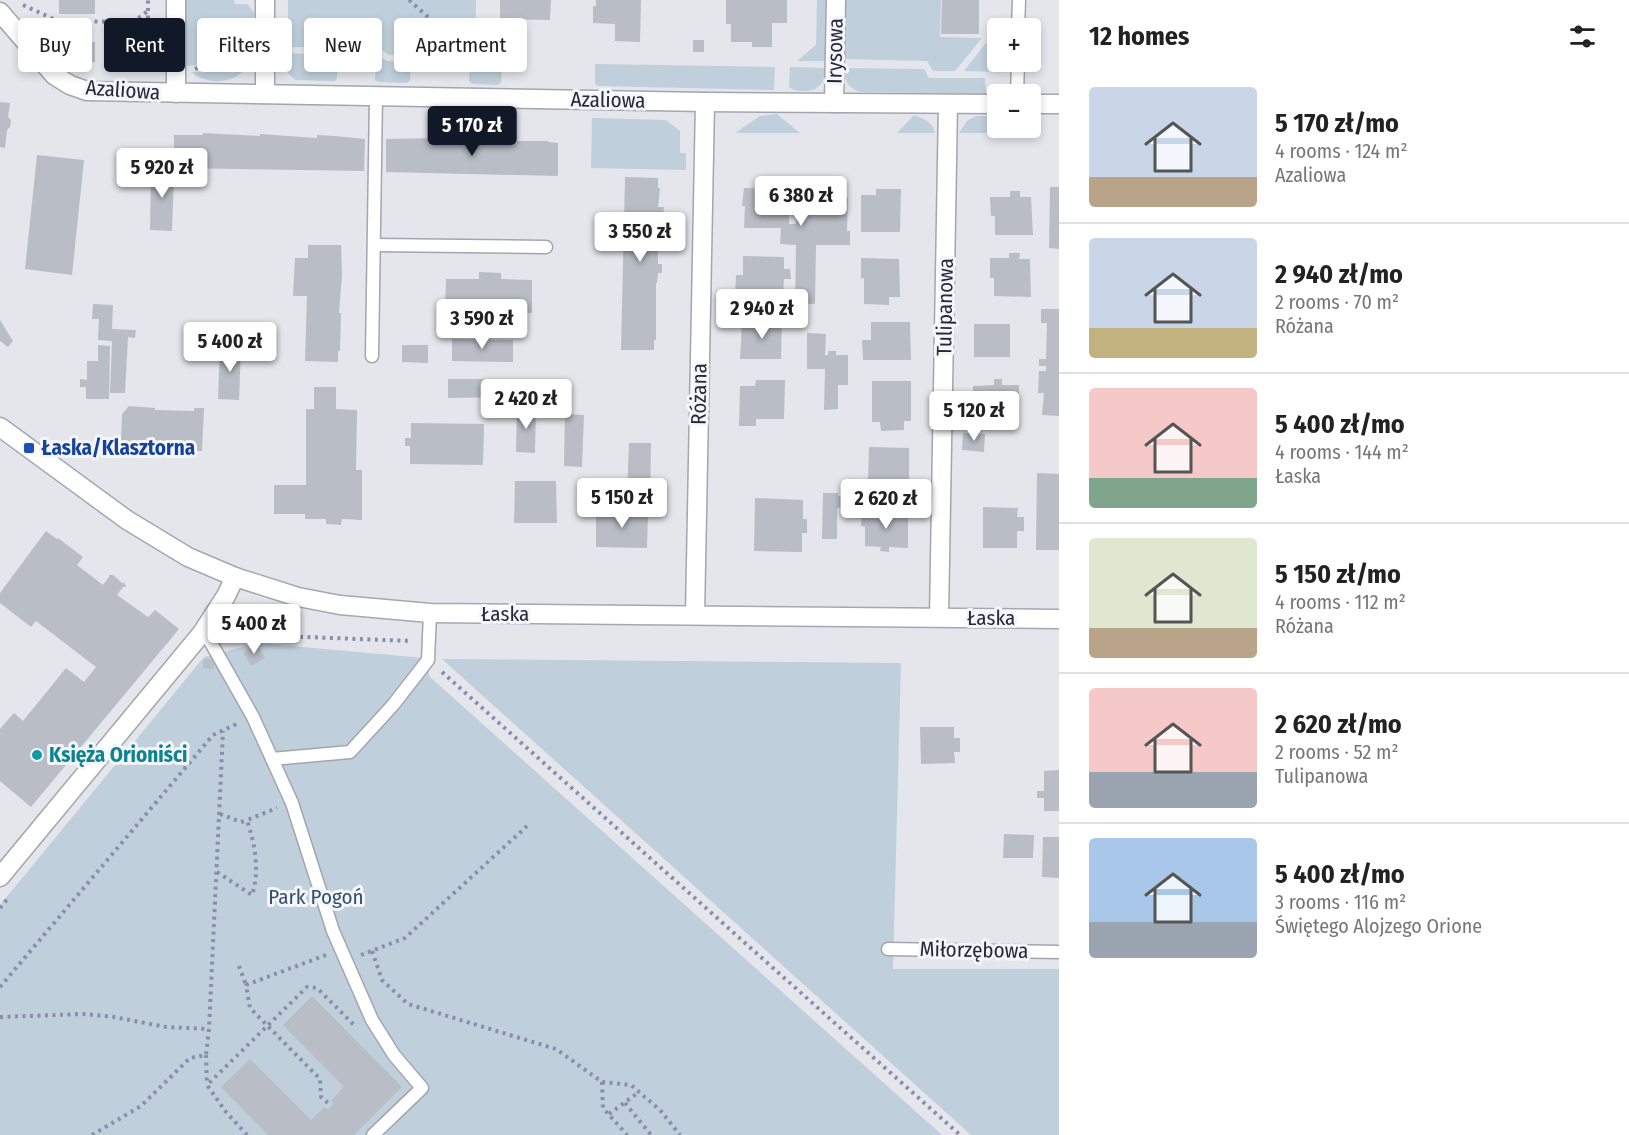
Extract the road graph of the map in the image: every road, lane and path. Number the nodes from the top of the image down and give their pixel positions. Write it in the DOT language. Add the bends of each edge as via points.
graph roads {
  1 [pos="148,0"];
  2 [pos="176,0"];
  3 [pos="266,0"];
  4 [pos="410,0"];
  5 [pos="836,0"];
  6 [pos="1019,0"];
  7 [pos="21,4"];
  8 [pos="148,10"];
  9 [pos="0,12"];
  10 [pos="430,18"];
  11 [pos="1018,18"];
  12 [pos="189,69"];
  13 [pos="197,69"];
  14 [pos="148,79"];
  15 [pos="176,93"];
  16 [pos="265,94"];
  17 [pos="376,96"];
  18 [pos="705,102"];
  19 [pos="834,103"];
  20 [pos="948,104"];
  21 [pos="987,104"];
  22 [pos="1041,104"];
  23 [pos="1059,104"];
  24 [pos="374,245"];
  25 [pos="546,248"];
  26 [pos="372,356"];
  27 [pos="0,427"];
  28 [pos="235,577"];
  29 [pos="430,613"];
  30 [pos="694,615"];
  31 [pos="939,617"];
  32 [pos="1059,619"];
  33 [pos="209,633"];
  34 [pos="428,642"];
  35 [pos="428,660"];
  36 [pos="253,717"];
  37 [pos="223,731"];
  38 [pos="272,759"];
  39 [pos="292,803"];
  40 [pos="219,814"];
  41 [pos="247,820"];
  42 [pos="526,826"];
  43 [pos="216,871"];
  44 [pos="0,877"];
  45 [pos="888,949"];
  46 [pos="372,951"];
  47 [pos="1059,952"];
  48 [pos="344,956"];
  49 [pos="239,966"];
  50 [pos="246,985"];
  51 [pos="0,987"];
  52 [pos="0,1017"];
  53 [pos="372,1020"];
  54 [pos="268,1026"];
  55 [pos="209,1029"];
  56 [pos="206,1054"];
  57 [pos="602,1082"];
  58 [pos="207,1085"];
  59 [pos="639,1092"];
  60 [pos="328,1103"];
  61 [pos="625,1103"];
  62 [pos="609,1114"];
  63 [pos="92,1135"];
  64 [pos="247,1135"];
  65 [pos="373,1135"];
  66 [pos="627,1135"];
  67 [pos="651,1135"];
  68 [pos="680,1135"];
  69 [pos="960,1135"];
  1 -- 8 [label="path"];
  2 -- 15 [label="street"];
  3 -- 16 [label="street"];
  4 -- 10 [label="path"];
  5 -- 19 [label="street, Irysowa"];
  6 -- 11 [label="lane"];
  7 -- 8 [label="path" via="58,21 133,22"];
  8 -- 14 [label="path"];
  9 -- 15 [label="street, Azaliowa" via="54,75 70,85 87,91"];
  12 -- 13 [label="path"];
  15 -- 16 [label="street, Azaliowa"];
  16 -- 17 [label="street, Azaliowa"];
  17 -- 18 [label="street, Azaliowa"];
  17 -- 24 [label="lane"];
  18 -- 19 [label="street, Azaliowa"];
  18 -- 30 [label="street, Różana"];
  19 -- 20 [label="street, Azaliowa"];
  20 -- 21 [label="street, Azaliowa"];
  20 -- 31 [label="street, Tulipanowa"];
  22 -- 23 [label="street"];
  24 -- 25 [label="lane"];
  24 -- 26 [label="lane"];
  27 -- 28 [label="street, Łaska" via="127,520 188,557"];
  28 -- 29 [label="street, Łaska" via="298,597 340,605"];
  28 -- 33 [label="street"];
  29 -- 30 [label="street, Łaska"];
  29 -- 34 [label="lane"];
  30 -- 31 [label="street, Łaska"];
  31 -- 32 [label="street, Łaska"];
  33 -- 34 [label="path"];
  33 -- 36 [label="lane"];
  33 -- 44 [label="street"];
  34 -- 35 [label="lane"];
  35 -- 38 [label="lane" via="350,752"];
  35 -- 69 [label="path"];
  36 -- 37 [label="path"];
  36 -- 38 [label="lane"];
  37 -- 40 [label="path"];
  37 -- 51 [label="path" via="213,735"];
  38 -- 39 [label="lane"];
  39 -- 41 [label="path"];
  39 -- 48 [label="lane"];
  40 -- 41 [label="path" via="241,822"];
  40 -- 43 [label="path"];
  41 -- 43 [label="path" via="255,843 256,883 252,895"];
  42 -- 46 [label="path" via="405,938"];
  43 -- 55 [label="path"];
  45 -- 47 [label="lane, Miłorzębowa"];
  46 -- 48 [label="path"];
  46 -- 57 [label="path" via="381,980 408,1004 556,1049"];
  48 -- 50 [label="path"];
  48 -- 53 [label="lane"];
  49 -- 50 [label="path"];
  50 -- 54 [label="path" via="250,1008"];
  52 -- 55 [label="path" via="84,1014 166,1027"];
  53 -- 54 [label="path" via="360,1031 316,988 307,987"];
  53 -- 65 [label="lane" via="394,1055 422,1088"];
  54 -- 58 [label="path"];
  54 -- 60 [label="path" via="320,1079 321,1097"];
  55 -- 56 [label="path"];
  56 -- 58 [label="path"];
  56 -- 63 [label="path" via="190,1058 141,1106"];
  57 -- 59 [label="path" via="631,1085"];
  57 -- 62 [label="path" via="603,1108"];
  58 -- 64 [label="path"];
  59 -- 61 [label="path"];
  59 -- 68 [label="path"];
  61 -- 62 [label="path"];
  61 -- 67 [label="path"];
  62 -- 66 [label="path"];
}
